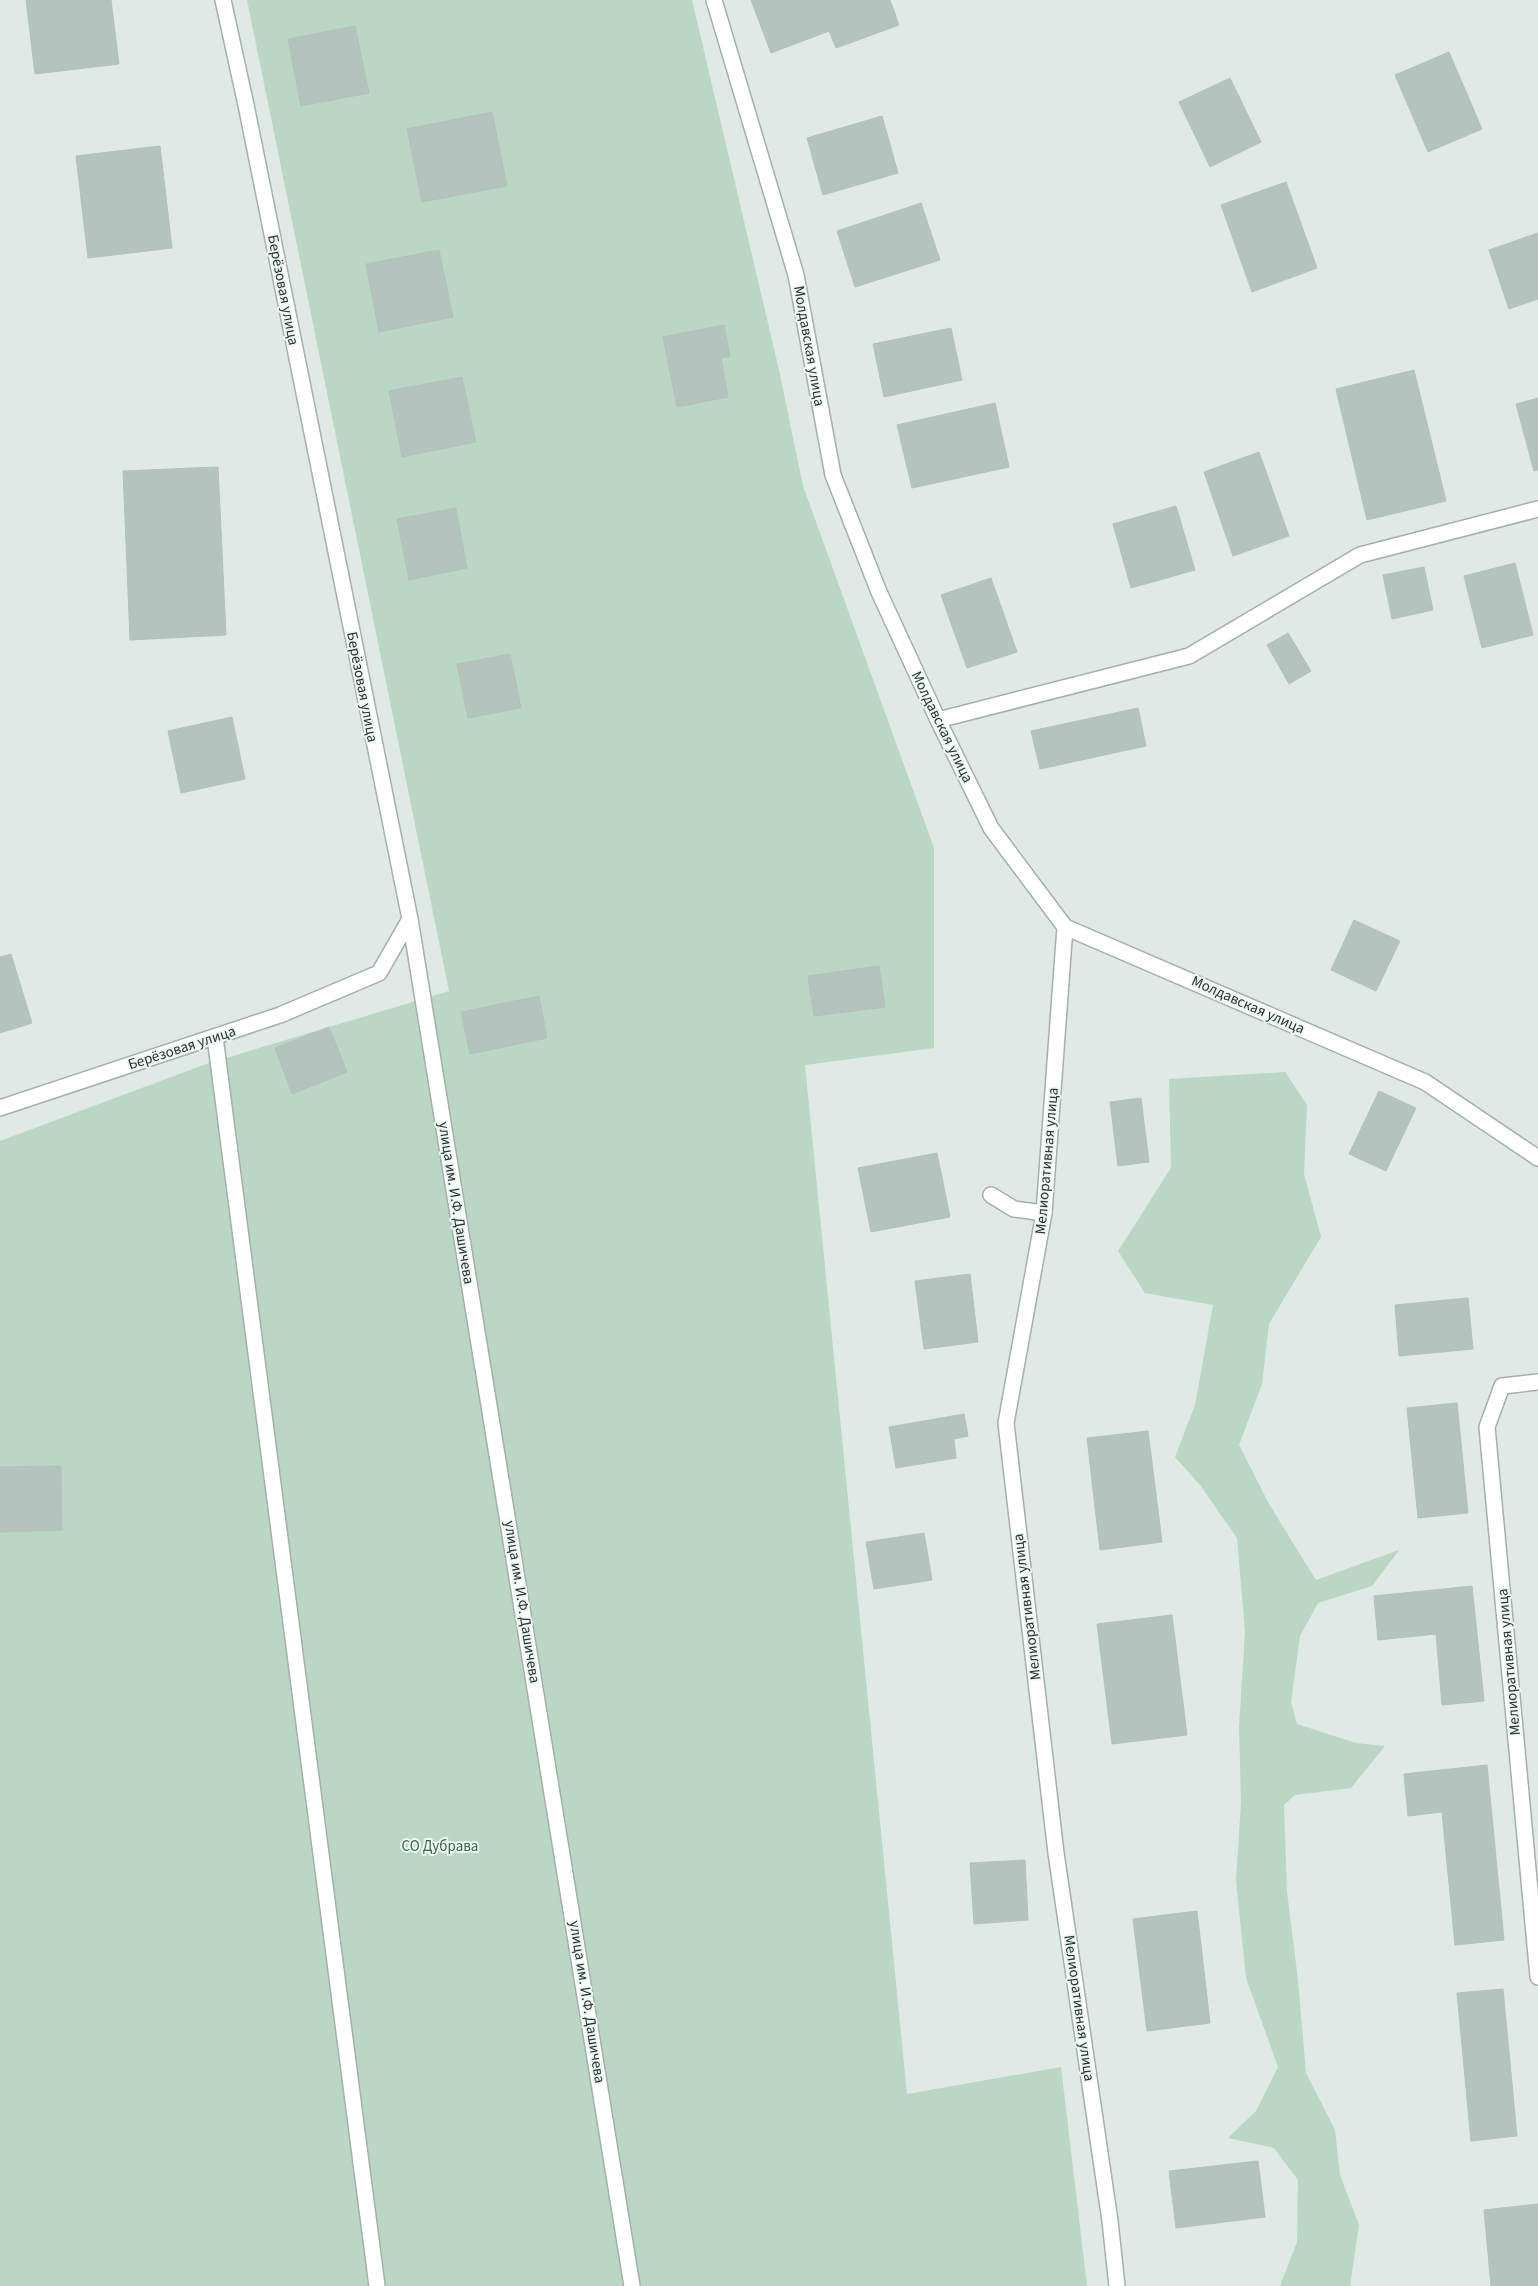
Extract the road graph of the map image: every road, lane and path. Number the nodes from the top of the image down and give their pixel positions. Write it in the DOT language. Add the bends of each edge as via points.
graph roads {
  1 [pos="223,0"];
  2 [pos="714,0"];
  3 [pos="1538,509"];
  4 [pos="938,720"];
  5 [pos="410,919"];
  6 [pos="1065,927"];
  7 [pos="215,1036"];
  8 [pos="0,1108"];
  9 [pos="1538,1158"];
  10 [pos="991,1195"];
  11 [pos="1044,1213"];
  12 [pos="1538,1382"];
  13 [pos="1538,1976"];
  14 [pos="378,2286"];
  15 [pos="632,2286"];
  16 [pos="1118,2286"];
  1 -- 5 [label="street, Берёзовая улица"];
  2 -- 4 [label="street, Молдавская улица" via="796,275 833,475 879,592"];
  3 -- 4 [label="street" via="1360,555 1189,656"];
  4 -- 6 [label="street, Молдавская улица" via="991,828"];
  5 -- 7 [label="street, Берёзовая улица" via="379,973 280,1015"];
  5 -- 15 [label="street, улица им. И.Ф. Дашичева"];
  6 -- 9 [label="street, Молдавская улица" via="1425,1082"];
  6 -- 11 [label="street, Мелиоративная улица"];
  7 -- 8 [label="street, Берёзовая улица"];
  7 -- 14 [label="street"];
  10 -- 11 [label="street" via="1014,1208"];
  11 -- 16 [label="street, Мелиоративная улица" via="1006,1423 1056,1853"];
  12 -- 13 [label="street, Мелиоративная улица" via="1502,1386 1486,1427"];
}
